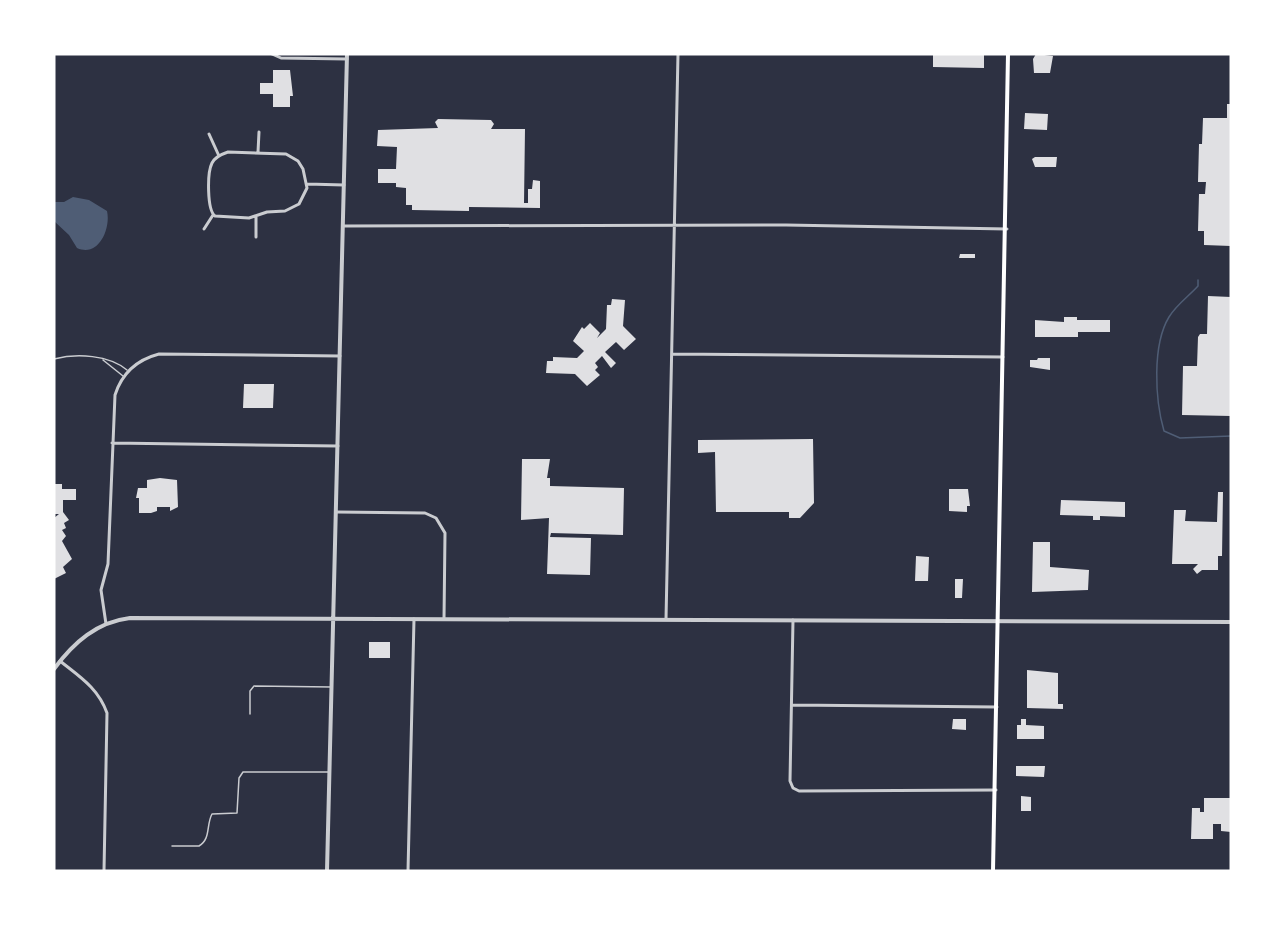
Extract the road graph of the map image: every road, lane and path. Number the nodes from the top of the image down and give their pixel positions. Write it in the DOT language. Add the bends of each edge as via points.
graph roads {
  1 [pos="272,54"];
  2 [pos="678,54"];
  3 [pos="1008,54"];
  4 [pos="347,57"];
  5 [pos="259,132"];
  6 [pos="209,134"];
  7 [pos="258,152"];
  8 [pos="219,156"];
  9 [pos="307,184"];
  10 [pos="344,185"];
  11 [pos="213,215"];
  12 [pos="256,216"];
  13 [pos="343,226"];
  14 [pos="674,227"];
  15 [pos="204,229"];
  16 [pos="1007,230"];
  17 [pos="256,237"];
  18 [pos="672,354"];
  19 [pos="340,356"];
  20 [pos="1003,357"];
  21 [pos="54,359"];
  22 [pos="103,360"];
  23 [pos="128,370"];
  24 [pos="123,376"];
  25 [pos="112,443"];
  26 [pos="338,446"];
  27 [pos="337,512"];
  28 [pos="334,618"];
  29 [pos="414,619"];
  30 [pos="444,619"];
  31 [pos="666,620"];
  32 [pos="793,620"];
  33 [pos="1000,620"];
  34 [pos="1231,622"];
  35 [pos="106,624"];
  36 [pos="60,661"];
  37 [pos="54,669"];
  38 [pos="333,687"];
  39 [pos="792,705"];
  40 [pos="998,707"];
  41 [pos="250,714"];
  42 [pos="330,772"];
  43 [pos="996,790"];
  44 [pos="172,846"];
  45 [pos="104,871"];
  46 [pos="327,871"];
  47 [pos="408,871"];
  48 [pos="993,871"];
  1 -- 4 [label="street" via="281,58"];
  2 -- 14 [label="street"];
  3 -- 16 [label="main road"];
  4 -- 10 [label="street"];
  5 -- 7 [label="street"];
  6 -- 8 [label="street"];
  7 -- 8 [label="street"];
  7 -- 9 [label="street" via="292,157 303,169"];
  8 -- 11 [label="street" via="211,167 209,208"];
  9 -- 10 [label="street"];
  9 -- 12 [label="street" via="295,207"];
  10 -- 13 [label="street"];
  11 -- 12 [label="street"];
  11 -- 15 [label="street"];
  12 -- 17 [label="street"];
  13 -- 14 [label="street"];
  13 -- 19 [label="street"];
  14 -- 16 [label="street" via="786,225"];
  14 -- 18 [label="street"];
  16 -- 20 [label="main road"];
  18 -- 20 [label="street"];
  18 -- 31 [label="street"];
  19 -- 23 [label="street" via="159,354"];
  19 -- 26 [label="street"];
  20 -- 33 [label="main road"];
  21 -- 22 [label="lane"];
  22 -- 23 [label="lane" via="111,359"];
  22 -- 24 [label="lane"];
  23 -- 24 [label="street"];
  24 -- 25 [label="street" via="115,396"];
  25 -- 26 [label="street"];
  25 -- 35 [label="street" via="108,564 101,590"];
  26 -- 27 [label="street"];
  27 -- 28 [label="street"];
  27 -- 30 [label="street" via="425,513 436,518 445,533"];
  28 -- 29 [label="street"];
  28 -- 35 [label="street" via="168,617 130,618"];
  28 -- 38 [label="street"];
  29 -- 30 [label="street"];
  29 -- 47 [label="street"];
  30 -- 31 [label="street"];
  31 -- 32 [label="street"];
  32 -- 33 [label="street"];
  32 -- 39 [label="street"];
  33 -- 34 [label="street"];
  33 -- 40 [label="main road"];
  35 -- 36 [label="street" via="84,636"];
  36 -- 37 [label="street"];
  36 -- 45 [label="street" via="90,685 107,713"];
  38 -- 41 [label="lane" via="254,686 250,690"];
  38 -- 42 [label="street"];
  39 -- 40 [label="street"];
  39 -- 43 [label="street" via="790,781 795,790"];
  40 -- 43 [label="main road"];
  42 -- 44 [label="lane" via="243,772 239,778 237,813 212,814 207,836 199,846"];
  42 -- 46 [label="street"];
  43 -- 48 [label="main road"];
}
